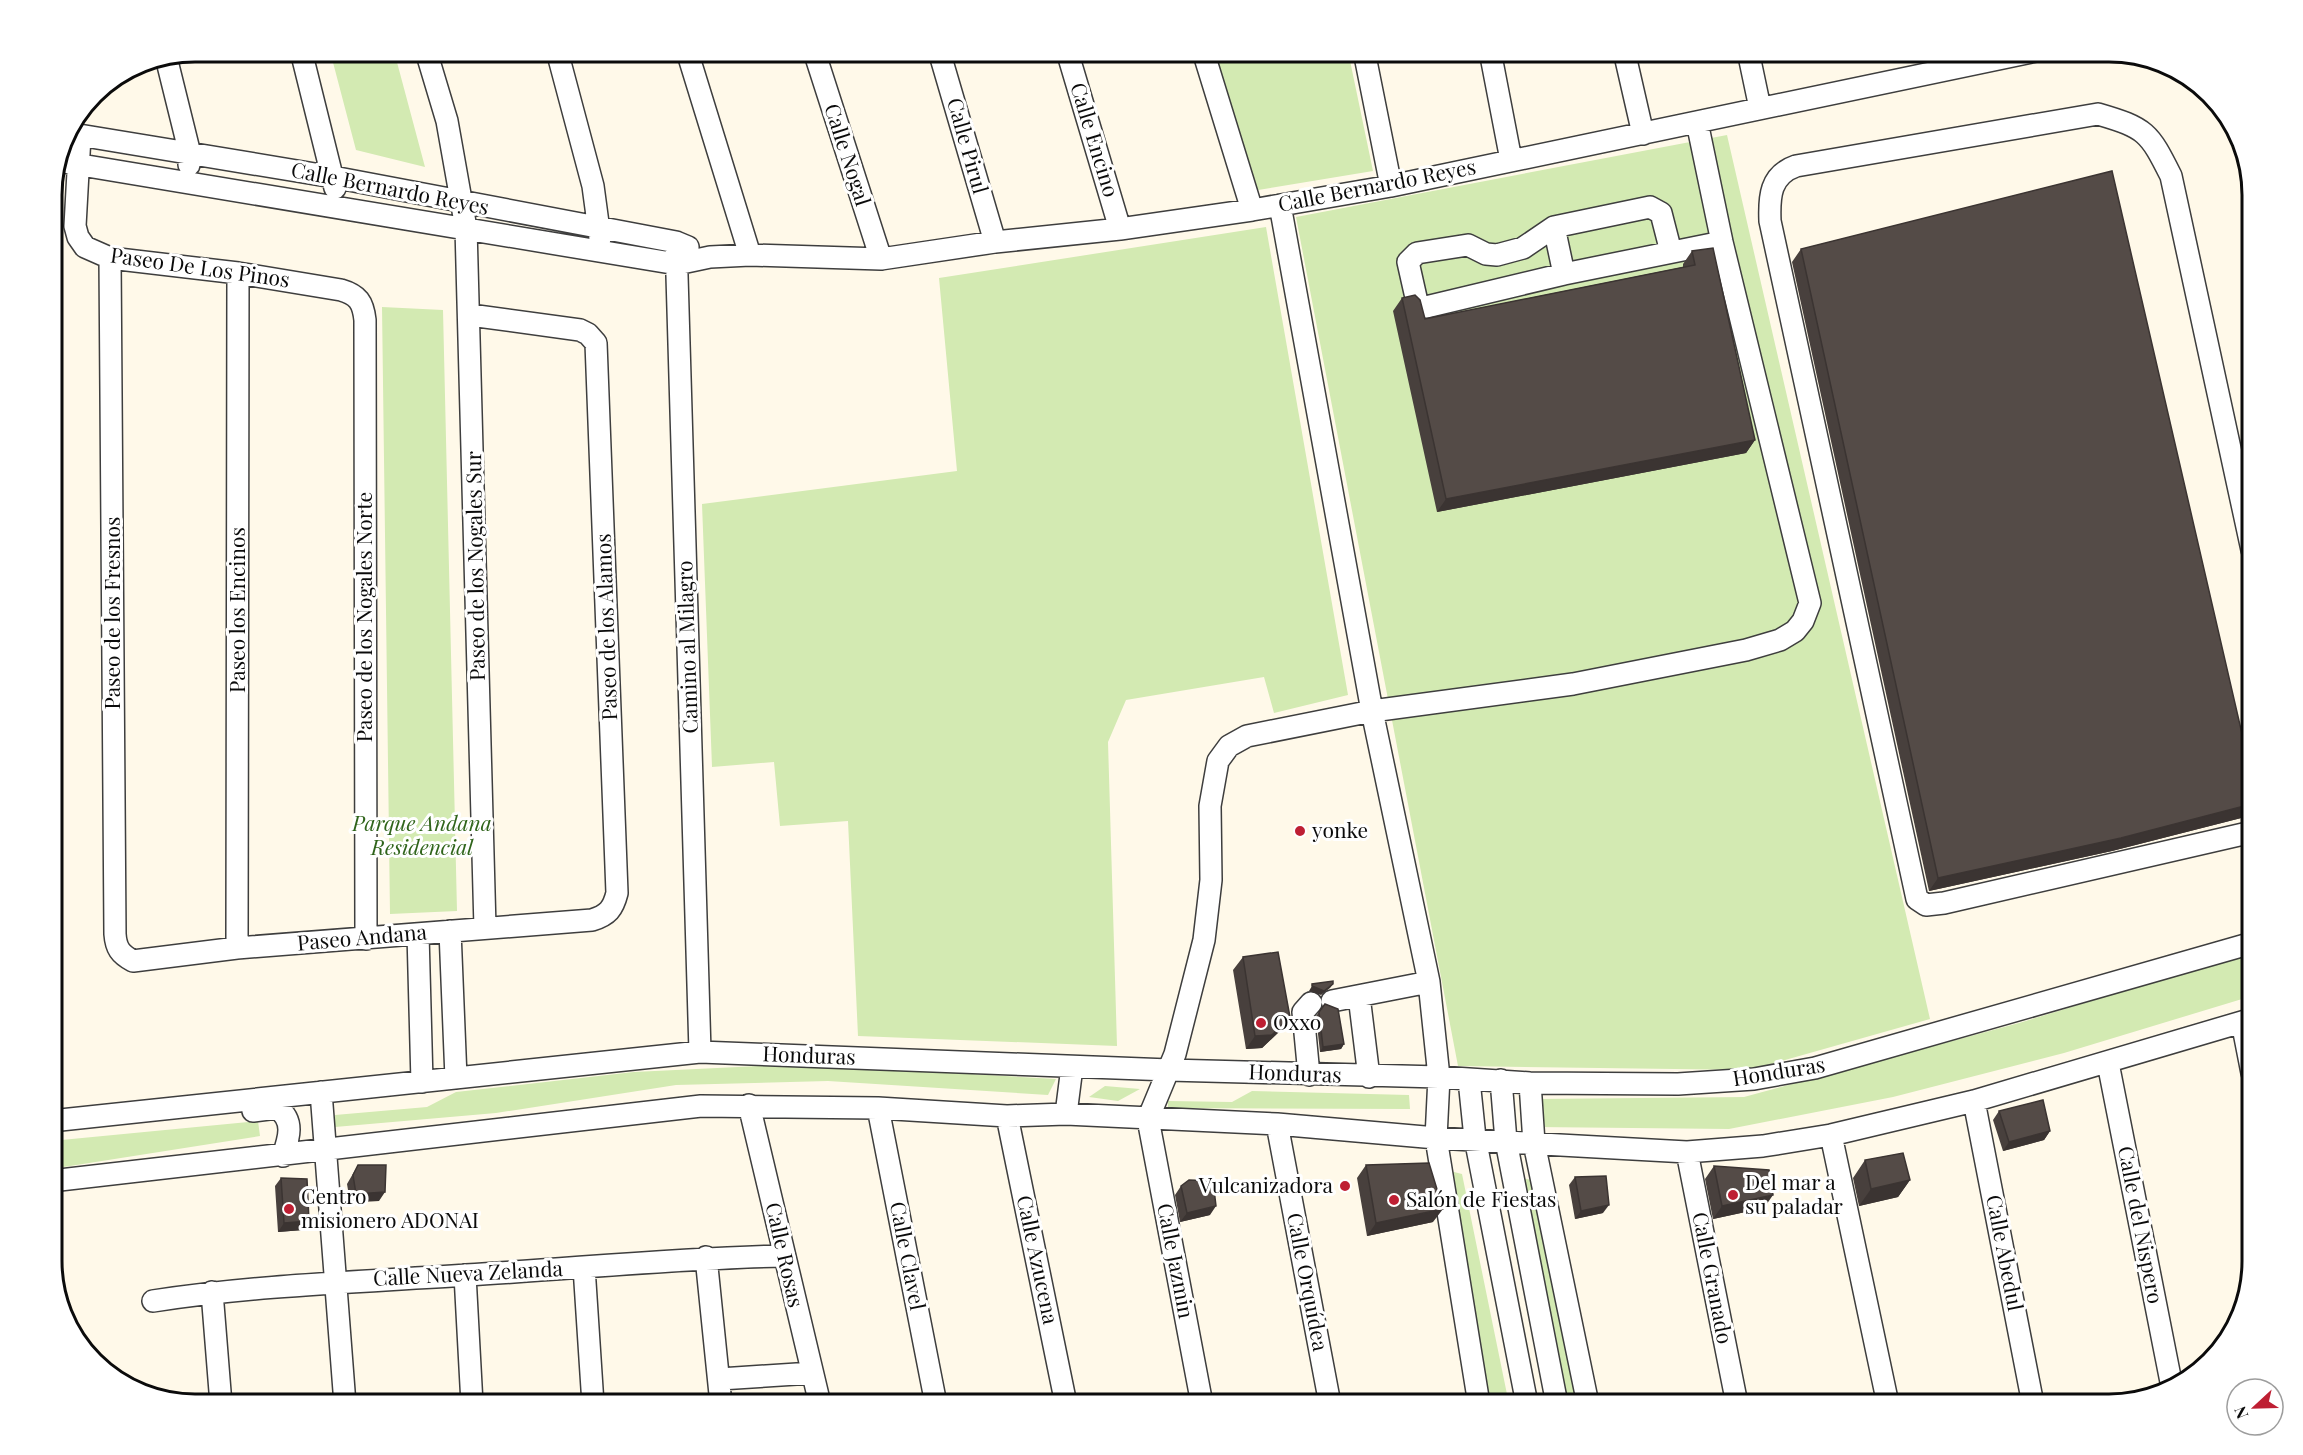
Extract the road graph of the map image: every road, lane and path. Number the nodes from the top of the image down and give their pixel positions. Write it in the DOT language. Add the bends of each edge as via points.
graph roads {
  1 [pos="304,62"];
  2 [pos="429,62"];
  3 [pos="560,62"];
  4 [pos="690,62"];
  5 [pos="818,62"];
  6 [pos="942,62"];
  7 [pos="1070,62"];
  8 [pos="1206,62"];
  9 [pos="1366,62"];
  10 [pos="1492,62"];
  11 [pos="1627,62"];
  12 [pos="1750,62"];
  13 [pos="1983,62"];
  14 [pos="168,64"];
  15 [pos="1760,108"];
  16 [pos="1697,122"];
  17 [pos="1643,134"];
  18 [pos="70,150"];
  19 [pos="70,150"];
  20 [pos="69,153"];
  21 [pos="190,154"];
  22 [pos="1511,160"];
  23 [pos="333,177"];
  24 [pos="188,181"];
  25 [pos="1391,186"];
  26 [pos="464,204"];
  27 [pos="1280,205"];
  28 [pos="339,207"];
  29 [pos="1252,210"];
  30 [pos="599,227"];
  31 [pos="1554,227"];
  32 [pos="466,228"];
  33 [pos="1120,229"];
  34 [pos="676,242"];
  35 [pos="995,242"];
  36 [pos="1722,242"];
  37 [pos="602,251"];
  38 [pos="1671,252"];
  39 [pos="750,255"];
  40 [pos="710,257"];
  41 [pos="110,258"];
  42 [pos="881,259"];
  43 [pos="677,264"];
  44 [pos="238,273"];
  45 [pos="1564,274"];
  46 [pos="358,296"];
  47 [pos="470,315"];
  48 [pos="2242,490"];
  49 [pos="1372,711"];
  50 [pos="2242,834"];
  51 [pos="592,920"];
  52 [pos="485,928"];
  53 [pos="450,931"];
  54 [pos="418,934"];
  55 [pos="366,939"];
  56 [pos="2242,945"];
  57 [pos="237,948"];
  58 [pos="133,961"];
  59 [pos="1429,981"];
  60 [pos="1359,996"];
  61 [pos="1332,1001"];
  62 [pos="1311,1003"];
  63 [pos="2242,1022"];
  64 [pos="700,1052"];
  65 [pos="2108,1063"];
  66 [pos="1072,1067"];
  67 [pos="1169,1070"];
  68 [pos="1309,1075"];
  69 [pos="1369,1077"];
  70 [pos="1439,1077"];
  71 [pos="456,1078"];
  72 [pos="1469,1080"];
  73 [pos="1501,1080"];
  74 [pos="422,1082"];
  75 [pos="1530,1083"];
  76 [pos="321,1092"];
  77 [pos="1974,1101"];
  78 [pos="749,1105"];
  79 [pos="878,1108"];
  80 [pos="135,1112"];
  81 [pos="1065,1114"];
  82 [pos="1007,1116"];
  83 [pos="1148,1119"];
  84 [pos="62,1120"];
  85 [pos="1277,1124"];
  86 [pos="1831,1135"];
  87 [pos="1436,1138"];
  88 [pos="1475,1138"];
  89 [pos="1506,1141"];
  90 [pos="1534,1143"];
  91 [pos="326,1151"];
  92 [pos="1687,1152"];
  93 [pos="283,1156"];
  94 [pos="62,1180"];
  95 [pos="784,1256"];
  96 [pos="706,1257"];
  97 [pos="584,1267"];
  98 [pos="465,1275"];
  99 [pos="337,1282"];
  100 [pos="212,1292"];
  101 [pos="153,1301"];
  102 [pos="812,1372"];
  103 [pos="2170,1378"];
  104 [pos="720,1379"];
  105 [pos="220,1394"];
  106 [pos="344,1394"];
  107 [pos="471,1394"];
  108 [pos="592,1394"];
  109 [pos="721,1394"];
  110 [pos="818,1394"];
  111 [pos="934,1394"];
  112 [pos="1064,1394"];
  113 [pos="1201,1394"];
  114 [pos="1328,1394"];
  115 [pos="1477,1394"];
  116 [pos="1525,1394"];
  117 [pos="1555,1394"];
  118 [pos="1586,1394"];
  119 [pos="1735,1394"];
  120 [pos="1886,1394"];
  121 [pos="2031,1394"];
  1 -- 23 [label="street"];
  2 -- 26 [label="street, Paseo de los Nogales Sur" via="447,121"];
  3 -- 30 [label="street" via="590,175"];
  4 -- 39 [label="street"];
  5 -- 42 [label="street, Calle Nogal"];
  6 -- 35 [label="street, Calle Pirul"];
  7 -- 33 [label="street, Calle Encino"];
  8 -- 29 [label="street"];
  9 -- 25 [label="street"];
  10 -- 22 [label="street"];
  11 -- 17 [label="street"];
  12 -- 15 [label="street"];
  13 -- 15 [label="street, Calle Bernardo Reyes"];
  14 -- 21 [label="street"];
  15 -- 16 [label="street, Calle Bernardo Reyes"];
  16 -- 17 [label="street, Calle Bernardo Reyes"];
  16 -- 36 [label="street"];
  17 -- 22 [label="street, Calle Bernardo Reyes"];
  18 -- 21 [label="street, Calle Bernardo Reyes"];
  19 -- 24 [label="street, Calle Bernardo Reyes"];
  20 -- 41 [label="street, Paseo De Los Pinos" via="78,237 85,247"];
  21 -- 23 [label="street, Calle Bernardo Reyes"];
  21 -- 24 [label="street"];
  22 -- 25 [label="street, Calle Bernardo Reyes"];
  23 -- 26 [label="street, Calle Bernardo Reyes"];
  23 -- 28 [label="street"];
  24 -- 28 [label="street, Calle Bernardo Reyes"];
  25 -- 27 [label="street, Calle Bernardo Reyes"];
  26 -- 30 [label="street, Calle Bernardo Reyes"];
  26 -- 32 [label="street, Paseo de los Nogales Sur"];
  27 -- 29 [label="street, Calle Bernardo Reyes"];
  27 -- 49 [label="street"];
  28 -- 32 [label="street, Calle Bernardo Reyes"];
  29 -- 33 [label="street, Calle Bernardo Reyes"];
  30 -- 34 [label="street, Calle Bernardo Reyes"];
  30 -- 37 [label="street"];
  31 -- 38 [label="street" via="1656,208 1661,213"];
  31 -- 45 [label="street"];
  31 -- 45 [label="street" via="1523,248 1497,255 1468,245 1417,254 1410,258 1409,267 1417,302 1426,307"];
  32 -- 37 [label="street, Calle Bernardo Reyes"];
  32 -- 47 [label="street, Paseo de los Nogales Sur"];
  33 -- 35 [label="street, Calle Bernardo Reyes"];
  34 -- 40 [label="street, Calle Bernardo Reyes"];
  34 -- 43 [label="street, Camino al Milagro"];
  35 -- 42 [label="street, Calle Bernardo Reyes"];
  36 -- 38 [label="street"];
  36 -- 49 [label="street" via="1810,603 1803,621 1780,640 1746,650 1573,684"];
  37 -- 43 [label="street, Calle Bernardo Reyes"];
  38 -- 45 [label="street"];
  39 -- 40 [label="street, Calle Bernardo Reyes"];
  39 -- 42 [label="street, Calle Bernardo Reyes"];
  40 -- 43 [label="street, Calle Bernardo Reyes"];
  41 -- 44 [label="street, Paseo De Los Pinos"];
  41 -- 58 [label="street, Paseo de los Fresnos" via="115,934 122,955"];
  43 -- 64 [label="street, Camino al Milagro"];
  44 -- 46 [label="street, Paseo De Los Pinos"];
  44 -- 57 [label="street, Paseo los Encinos"];
  46 -- 55 [label="street, Paseo de los Nogales Norte" via="365,320"];
  47 -- 51 [label="street, Paseo de los Alamos" via="580,330 596,343 617,893 606,915"];
  47 -- 52 [label="street, Paseo de los Nogales Sur"];
  48 -- 50 [label="street" via="2171,176 2153,141 2131,123 2098,114 1796,166 1785,170 1774,182 1770,221 1917,899 1926,905 1944,903"];
  49 -- 59 [label="street"];
  49 -- 67 [label="street" via="1247,736 1229,746 1218,762 1210,806 1211,880 1204,939"];
  51 -- 52 [label="street, Paseo Andana"];
  52 -- 53 [label="street, Paseo Andana"];
  53 -- 54 [label="street, Paseo Andana"];
  53 -- 71 [label="street"];
  54 -- 55 [label="street, Paseo Andana"];
  54 -- 74 [label="street"];
  55 -- 57 [label="street, Paseo Andana"];
  56 -- 75 [label="street, Honduras" via="1815,1068 1755,1079 1678,1084"];
  57 -- 58 [label="street, Paseo Andana"];
  59 -- 60 [label="street"];
  59 -- 70 [label="street"];
  60 -- 61 [label="street"];
  60 -- 69 [label="street"];
  62 -- 68 [label="street" via="1303,1012"];
  63 -- 65 [label="street"];
  64 -- 66 [label="street, Honduras"];
  64 -- 71 [label="street, Honduras"];
  65 -- 77 [label="street"];
  65 -- 103 [label="street, Calle del Nispero"];
  66 -- 67 [label="street, Honduras"];
  66 -- 81 [label="street"];
  67 -- 68 [label="street, Honduras"];
  67 -- 83 [label="street"];
  68 -- 69 [label="street, Honduras"];
  69 -- 70 [label="street, Honduras"];
  70 -- 72 [label="street, Honduras"];
  70 -- 87 [label="street"];
  71 -- 74 [label="street, Honduras"];
  72 -- 73 [label="street, Honduras"];
  72 -- 88 [label="street"];
  73 -- 75 [label="street, Honduras"];
  73 -- 89 [label="street"];
  74 -- 76 [label="street, Honduras"];
  75 -- 90 [label="street"];
  76 -- 80 [label="street, Honduras"];
  76 -- 91 [label="street"];
  77 -- 86 [label="street"];
  77 -- 121 [label="street, Calle Abedul"];
  78 -- 79 [label="street"];
  78 -- 91 [label="street" via="701,1106"];
  78 -- 95 [label="street, Calle Rosas"];
  79 -- 82 [label="street"];
  79 -- 111 [label="street, Calle Clavel"];
  80 -- 84 [label="street"];
  80 -- 93 [label="street" via="182,1118 277,1108 289,1123"];
  81 -- 82 [label="street"];
  81 -- 83 [label="street"];
  82 -- 112 [label="street, Calle Azucena"];
  83 -- 85 [label="street"];
  83 -- 113 [label="street, Calle Jazmin"];
  85 -- 87 [label="street"];
  85 -- 114 [label="street, Calle Orquídea"];
  86 -- 92 [label="street"];
  86 -- 120 [label="street"];
  87 -- 88 [label="street"];
  87 -- 115 [label="street"];
  88 -- 89 [label="street"];
  88 -- 116 [label="street"];
  89 -- 90 [label="street"];
  89 -- 117 [label="street"];
  90 -- 92 [label="street"];
  90 -- 118 [label="street"];
  91 -- 93 [label="street"];
  91 -- 99 [label="street"];
  92 -- 119 [label="street, Calle Granado"];
  93 -- 94 [label="street"];
  95 -- 96 [label="street, Calle Nueva Zelanda"];
  95 -- 102 [label="street, Calle Rosas"];
  96 -- 97 [label="street, Calle Nueva Zelanda"];
  96 -- 104 [label="street"];
  97 -- 98 [label="street, Calle Nueva Zelanda"];
  97 -- 108 [label="street"];
  98 -- 99 [label="street, Calle Nueva Zelanda"];
  98 -- 107 [label="street"];
  99 -- 100 [label="street, Calle Nueva Zelanda"];
  99 -- 106 [label="street"];
  100 -- 101 [label="street, Calle Nueva Zelanda"];
  100 -- 105 [label="street"];
  102 -- 104 [label="street"];
  102 -- 110 [label="street, Calle Rosas"];
  104 -- 109 [label="street"];
}
